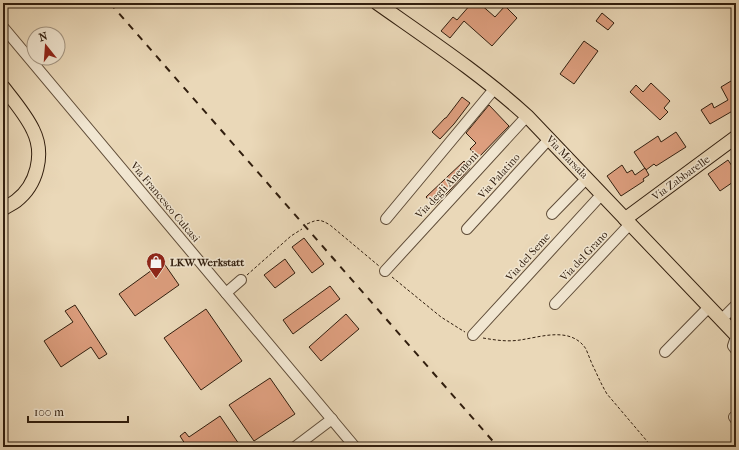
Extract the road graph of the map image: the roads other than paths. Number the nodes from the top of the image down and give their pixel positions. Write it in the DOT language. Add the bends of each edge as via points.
graph roads {
  1 [pos="377,3"];
  2 [pos="3,27"];
  3 [pos="3,87"];
  4 [pos="495,88"];
  5 [pos="527,116"];
  6 [pos="736,137"];
  7 [pos="549,139"];
  8 [pos="587,178"];
  9 [pos="602,194"];
  10 [pos="3,209"];
  11 [pos="552,214"];
  12 [pos="386,219"];
  13 [pos="628,221"];
  14 [pos="467,229"];
  15 [pos="385,271"];
  16 [pos="241,280"];
  17 [pos="226,293"];
  18 [pos="555,304"];
  19 [pos="736,305"];
  20 [pos="709,307"];
  21 [pos="721,320"];
  22 [pos="473,335"];
  23 [pos="736,336"];
  24 [pos="736,350"];
  25 [pos="665,352"];
  26 [pos="332,419"];
  27 [pos="295,447"];
  28 [pos="355,447"];
  1 -- 4 [label="main road, Via Marsala"];
  2 -- 17 [label="street, Via Francesco Culcasi"];
  3 -- 10 [label="main road" via="28,121 38,146 36,170 31,183 16,201"];
  4 -- 5 [label="main road, Via Marsala"];
  4 -- 12 [label="street"];
  5 -- 7 [label="main road, Via Marsala"];
  5 -- 15 [label="street, Via degli Anemoni"];
  6 -- 13 [label="main road, Via Zabbarelle"];
  7 -- 8 [label="main road, Via Marsala"];
  7 -- 14 [label="street, Via Palatino"];
  8 -- 9 [label="main road, Via Marsala"];
  8 -- 11 [label="street"];
  9 -- 13 [label="main road, Via Marsala"];
  9 -- 22 [label="street, Via del Seme"];
  13 -- 18 [label="street, Via del Grano"];
  13 -- 20 [label="main road, Via Marsala"];
  16 -- 17 [label="street"];
  17 -- 26 [label="street, Via Francesco Culcasi"];
  19 -- 21 [label="street"];
  20 -- 21 [label="main road, Via Marsala"];
  20 -- 25 [label="street"];
  21 -- 23 [label="main road, Via Marsala"];
  23 -- 24 [label="street" via="733,346"];
  26 -- 27 [label="street"];
  26 -- 28 [label="street, Via Francesco Culcasi"];
}
